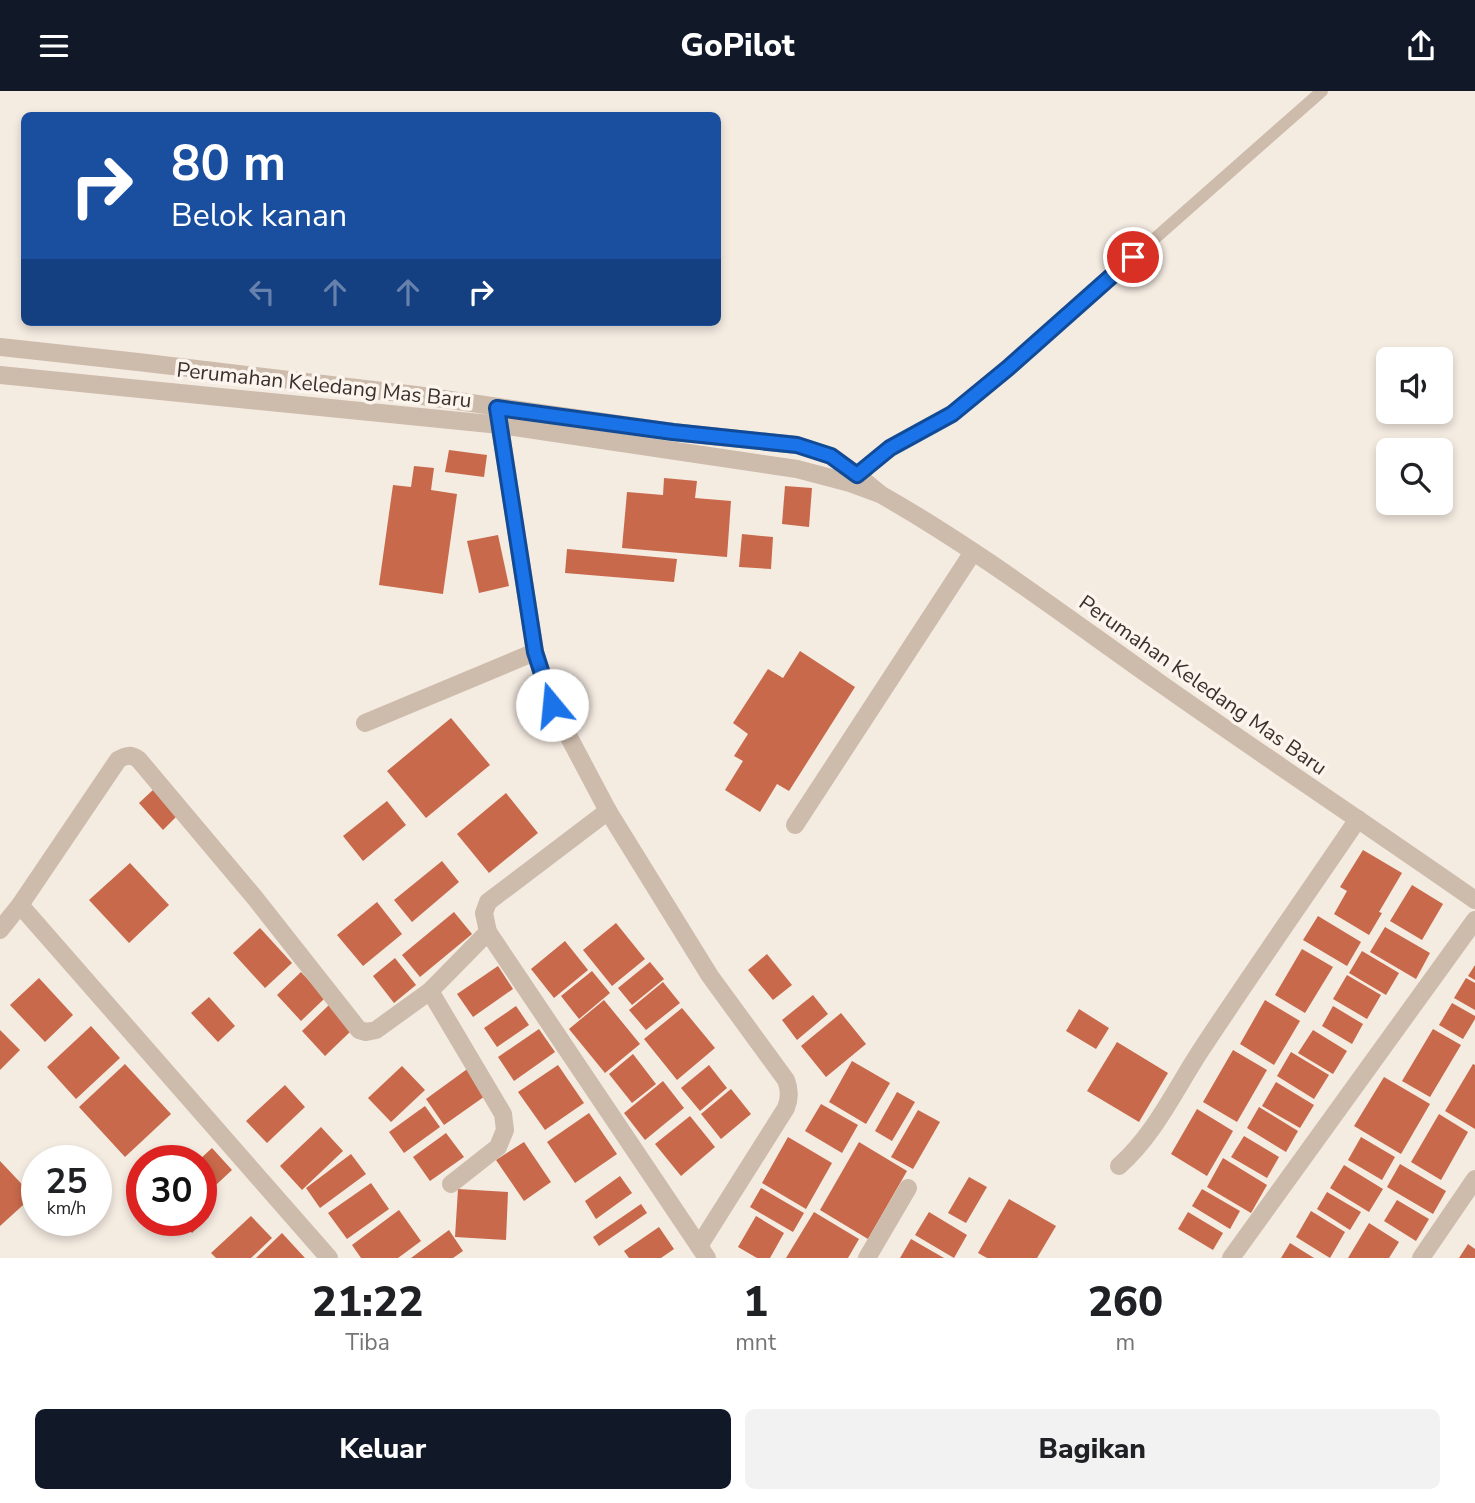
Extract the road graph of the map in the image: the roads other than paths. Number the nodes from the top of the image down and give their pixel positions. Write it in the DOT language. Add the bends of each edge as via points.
graph roads {
  1 [pos="1322,91"];
  2 [pos="0,347"];
  3 [pos="0,375"];
  4 [pos="498,417"];
  5 [pos="853,479"];
  6 [pos="973,552"];
  7 [pos="535,652"];
  8 [pos="365,723"];
  9 [pos="608,811"];
  10 [pos="1359,819"];
  11 [pos="795,825"];
  12 [pos="1475,901"];
  13 [pos="20,905"];
  14 [pos="1475,920"];
  15 [pos="0,930"];
  16 [pos="488,932"];
  17 [pos="430,991"];
  18 [pos="1119,1166"];
  19 [pos="1475,1179"];
  20 [pos="451,1184"];
  21 [pos="908,1188"];
  22 [pos="703,1252"];
  23 [pos="329,1258"];
  24 [pos="867,1258"];
  25 [pos="1231,1258"];
  26 [pos="1421,1258"];
  1 -- 5 [label="lane" via="999,376 952,414 890,448"];
  2 -- 4 [label="street" via="416,395"];
  3 -- 4 [label="street, Perumahan Keledang Mas Baru"];
  4 -- 5 [label="street, Perumahan Keledang Mas Baru"];
  4 -- 7 [label="street"];
  5 -- 6 [label="street, Perumahan Keledang Mas Baru"];
  6 -- 10 [label="street, Perumahan Keledang Mas Baru"];
  6 -- 11 [label="street"];
  7 -- 8 [label="street"];
  7 -- 9 [label="street" via="552,705"];
  9 -- 16 [label="street" via="488,902 484,913"];
  9 -- 22 [label="street" via="710,976 789,1089 786,1108"];
  10 -- 12 [label="street, Perumahan Keledang Mas Baru"];
  10 -- 18 [label="street" via="1151,1131"];
  13 -- 15 [label="street"];
  13 -- 17 [label="street" via="118,760 134,756 359,1030 376,1030"];
  13 -- 23 [label="street"];
  14 -- 25 [label="street"];
  16 -- 17 [label="street"];
  16 -- 22 [label="street"];
  17 -- 20 [label="street" via="503,1114 505,1130 498,1147"];
  19 -- 26 [label="street"];
  21 -- 24 [label="street"];
}
